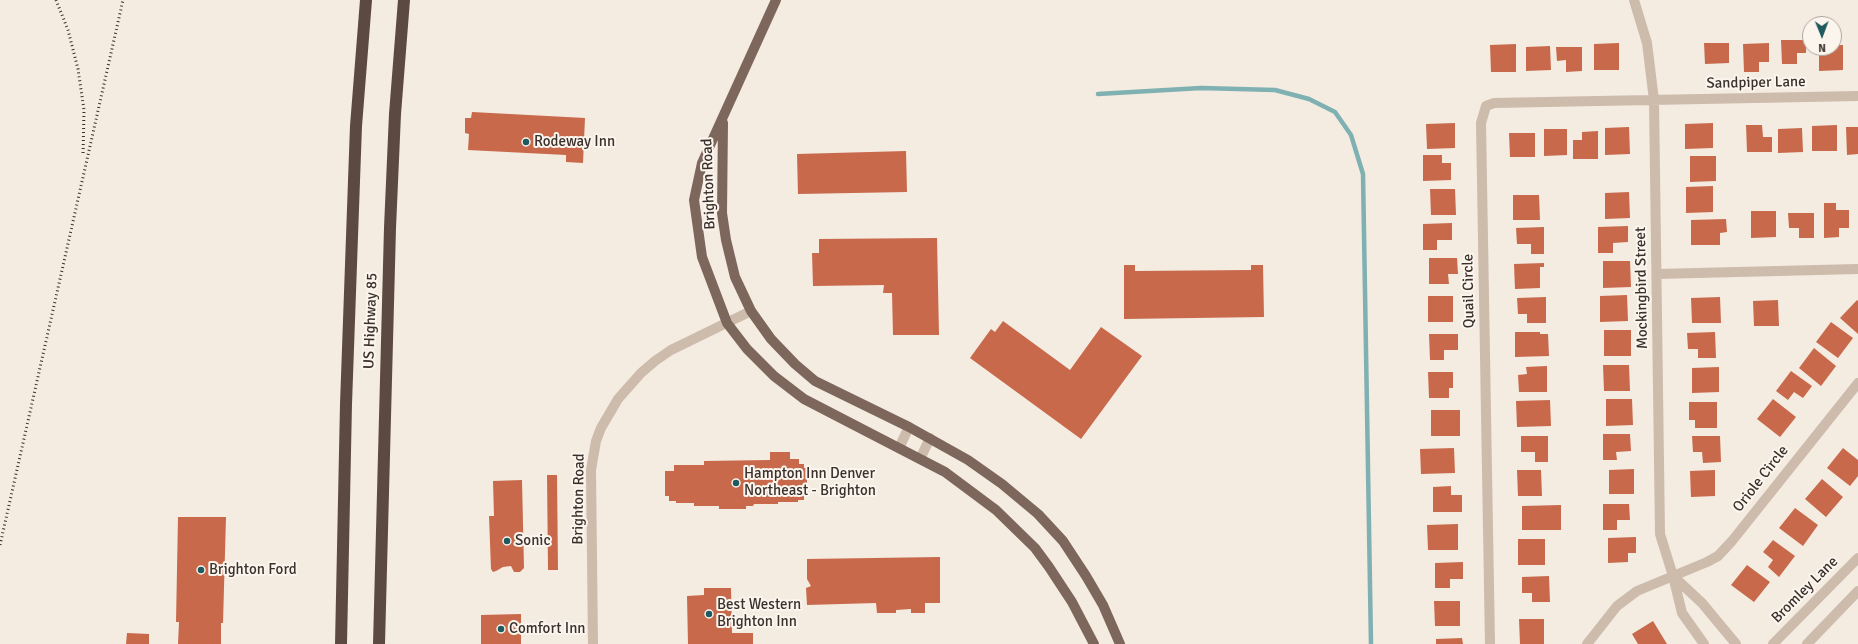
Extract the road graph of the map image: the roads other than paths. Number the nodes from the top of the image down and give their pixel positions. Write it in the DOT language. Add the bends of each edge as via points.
graph roads {
  1 [pos="366,0"];
  2 [pos="404,0"];
  3 [pos="776,0"];
  4 [pos="1634,0"];
  5 [pos="1858,96"];
  6 [pos="1654,100"];
  7 [pos="723,120"];
  8 [pos="1858,269"];
  9 [pos="1657,274"];
  10 [pos="751,311"];
  11 [pos="726,322"];
  12 [pos="1858,383"];
  13 [pos="909,427"];
  14 [pos="930,438"];
  15 [pos="899,448"];
  16 [pos="920,459"];
  17 [pos="1858,558"];
  18 [pos="1673,576"];
  19 [pos="1858,591"];
  20 [pos="341,644"];
  21 [pos="379,644"];
  22 [pos="593,644"];
  23 [pos="1094,644"];
  24 [pos="1120,644"];
  25 [pos="1490,644"];
  26 [pos="1587,644"];
  27 [pos="1704,644"];
  28 [pos="1736,644"];
  29 [pos="1773,644"];
  30 [pos="1807,644"];
  1 -- 20 [label="highway, US Highway 85" via="356,118"];
  2 -- 21 [label="highway, US Highway 85" via="390,212"];
  3 -- 7 [label="main road, Brighton Road"];
  4 -- 6 [label="street, Mockingbird Street" via="1647,43"];
  5 -- 6 [label="street, Sandpiper Lane"];
  6 -- 9 [label="street, Mockingbird Street"];
  6 -- 25 [label="street, Quail Circle" via="1494,103 1486,106 1483,112 1481,123"];
  7 -- 10 [label="main road, Brighton Road" via="722,213 735,277"];
  7 -- 11 [label="main road, Brighton Road" via="702,163 694,200 702,257"];
  8 -- 9 [label="street"];
  9 -- 18 [label="street, Mockingbird Street" via="1660,534"];
  10 -- 11 [label="street, Brighton Road"];
  10 -- 13 [label="main road" via="772,339 815,381"];
  11 -- 15 [label="main road" via="747,349 774,376 804,399"];
  11 -- 22 [label="street, Brighton Road" via="671,350 641,373 618,399 599,434 592,456 591,470"];
  12 -- 18 [label="street, Oriole Circle" via="1718,556"];
  13 -- 14 [label="main road"];
  13 -- 15 [label="street"];
  14 -- 16 [label="street"];
  14 -- 24 [label="main road" via="1002,484 1038,514 1063,541 1103,604"];
  15 -- 16 [label="main road"];
  16 -- 23 [label="main road" via="968,487 1035,548 1064,588"];
  17 -- 29 [label="street, Bromley Lane"];
  18 -- 26 [label="street" via="1645,587 1617,606"];
  18 -- 27 [label="street, Mockingbird Street" via="1682,613"];
  18 -- 28 [label="street, Mockingbird Street" via="1702,603"];
  19 -- 30 [label="street"];
}
